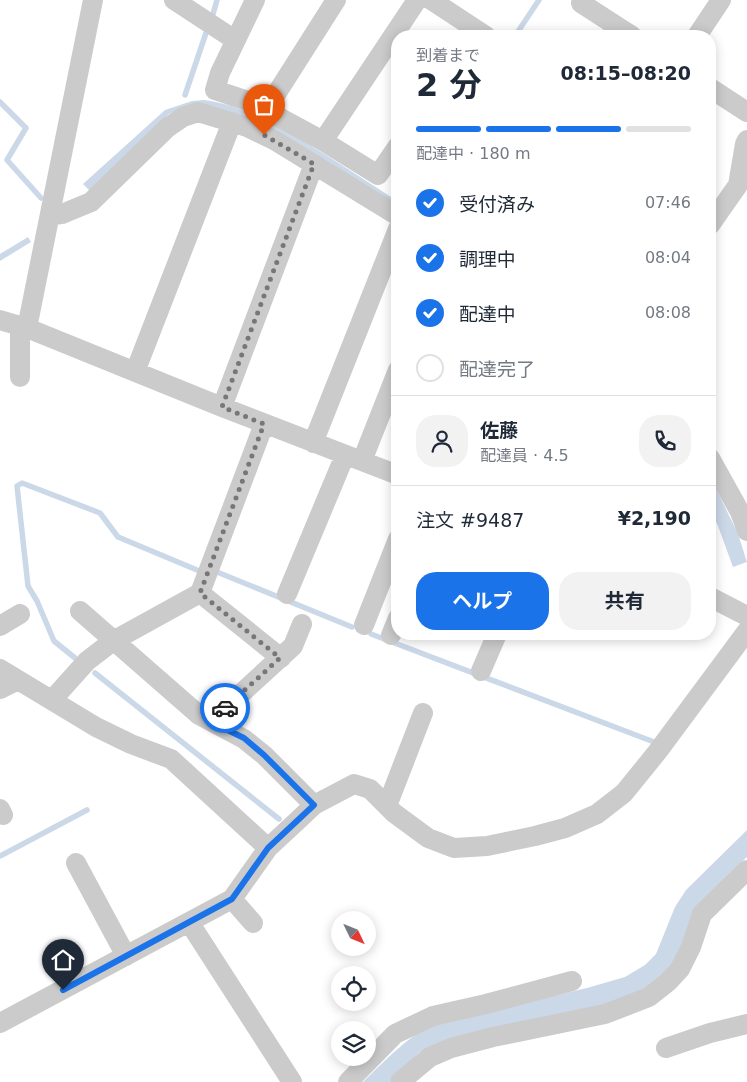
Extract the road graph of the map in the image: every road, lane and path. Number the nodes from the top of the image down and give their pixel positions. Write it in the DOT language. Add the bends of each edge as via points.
graph roads {
  1 [pos="92,0"];
  2 [pos="174,0"];
  3 [pos="254,0"];
  4 [pos="336,0"];
  5 [pos="417,0"];
  6 [pos="431,0"];
  7 [pos="721,0"];
  8 [pos="581,2"];
  9 [pos="397,30"];
  10 [pos="472,30"];
  11 [pos="623,30"];
  12 [pos="701,30"];
  13 [pos="391,39"];
  14 [pos="236,40"];
  15 [pos="716,92"];
  16 [pos="266,110"];
  17 [pos="747,112"];
  18 [pos="232,122"];
  19 [pos="747,140"];
  20 [pos="323,141"];
  21 [pos="391,156"];
  22 [pos="314,164"];
  23 [pos="391,212"];
  24 [pos="50,216"];
  25 [pos="716,216"];
  26 [pos="391,247"];
  27 [pos="0,320"];
  28 [pos="23,327"];
  29 [pos="135,372"];
  30 [pos="20,377"];
  31 [pos="391,384"];
  32 [pos="222,407"];
  33 [pos="264,424"];
  34 [pos="313,443"];
  35 [pos="353,458"];
  36 [pos="716,469"];
  37 [pos="391,472"];
  38 [pos="747,531"];
  39 [pos="391,557"];
  40 [pos="200,593"];
  41 [pos="287,594"];
  42 [pos="716,600"];
  43 [pos="80,611"];
  44 [pos="20,614"];
  45 [pos="747,616"];
  46 [pos="302,624"];
  47 [pos="0,626"];
  48 [pos="364,626"];
  49 [pos="747,631"];
  50 [pos="494,640"];
  51 [pos="113,641"];
  52 [pos="280,658"];
  53 [pos="0,669"];
  54 [pos="481,671"];
  55 [pos="18,680"];
  56 [pos="0,689"];
  57 [pos="52,700"];
  58 [pos="423,713"];
  59 [pos="211,722"];
  60 [pos="314,805"];
  61 [pos="387,806"];
  62 [pos="268,848"];
  63 [pos="76,863"];
  64 [pos="747,870"];
  65 [pos="232,899"];
  66 [pos="189,922"];
  67 [pos="253,923"];
  68 [pos="126,956"];
  69 [pos="572,981"];
  70 [pos="0,1023"];
  71 [pos="747,1024"];
  72 [pos="666,1048"];
  73 [pos="292,1082"];
  74 [pos="348,1082"];
  75 [pos="400,1082"];
  1 -- 24 [label="street"];
  2 -- 14 [label="street"];
  3 -- 14 [label="street"];
  4 -- 16 [label="street"];
  5 -- 9 [label="street"];
  6 -- 10 [label="street"];
  7 -- 12 [label="street"];
  8 -- 11 [label="street"];
  13 -- 20 [label="street"];
  14 -- 16 [label="street" via="215,90"];
  15 -- 17 [label="street"];
  16 -- 20 [label="street"];
  18 -- 22 [label="street" via="274,140"];
  18 -- 24 [label="street" via="198,112 183,117 167,128 91,202"];
  18 -- 29 [label="street"];
  19 -- 25 [label="street" via="738,185"];
  20 -- 21 [label="street" via="378,175"];
  22 -- 23 [label="street"];
  22 -- 32 [label="street"];
  24 -- 28 [label="street"];
  26 -- 34 [label="street"];
  27 -- 28 [label="street"];
  28 -- 29 [label="street"];
  28 -- 30 [label="street"];
  29 -- 32 [label="street"];
  31 -- 35 [label="street"];
  32 -- 33 [label="street"];
  33 -- 34 [label="street"];
  33 -- 40 [label="street"];
  34 -- 35 [label="street"];
  35 -- 37 [label="street"];
  35 -- 41 [label="street"];
  36 -- 38 [label="street"];
  39 -- 48 [label="street"];
  40 -- 51 [label="street"];
  40 -- 52 [label="street"];
  42 -- 45 [label="street"];
  43 -- 51 [label="street"];
  44 -- 47 [label="street"];
  46 -- 52 [label="street" via="293,646"];
  49 -- 61 [label="street" via="624,793 597,814 535,836 483,847 454,848 428,838"];
  50 -- 54 [label="street"];
  51 -- 57 [label="street" via="87,661"];
  51 -- 59 [label="street"];
  52 -- 59 [label="street"];
  53 -- 55 [label="street"];
  55 -- 56 [label="street"];
  55 -- 57 [label="street"];
  57 -- 62 [label="street" via="130,744 171,759"];
  58 -- 61 [label="street"];
  59 -- 60 [label="street" via="244,738"];
  60 -- 61 [label="street" via="354,784 370,790"];
  60 -- 62 [label="street"];
  62 -- 65 [label="street"];
  63 -- 68 [label="street"];
  64 -- 75 [label="street" via="702,914 680,969 649,997 605,1014 452,1048 430,1057"];
  65 -- 66 [label="street"];
  65 -- 67 [label="street"];
  66 -- 68 [label="street"];
  66 -- 73 [label="street"];
  68 -- 70 [label="street"];
  69 -- 74 [label="street" via="432,1016 395,1034"];
  71 -- 72 [label="street"];
}
